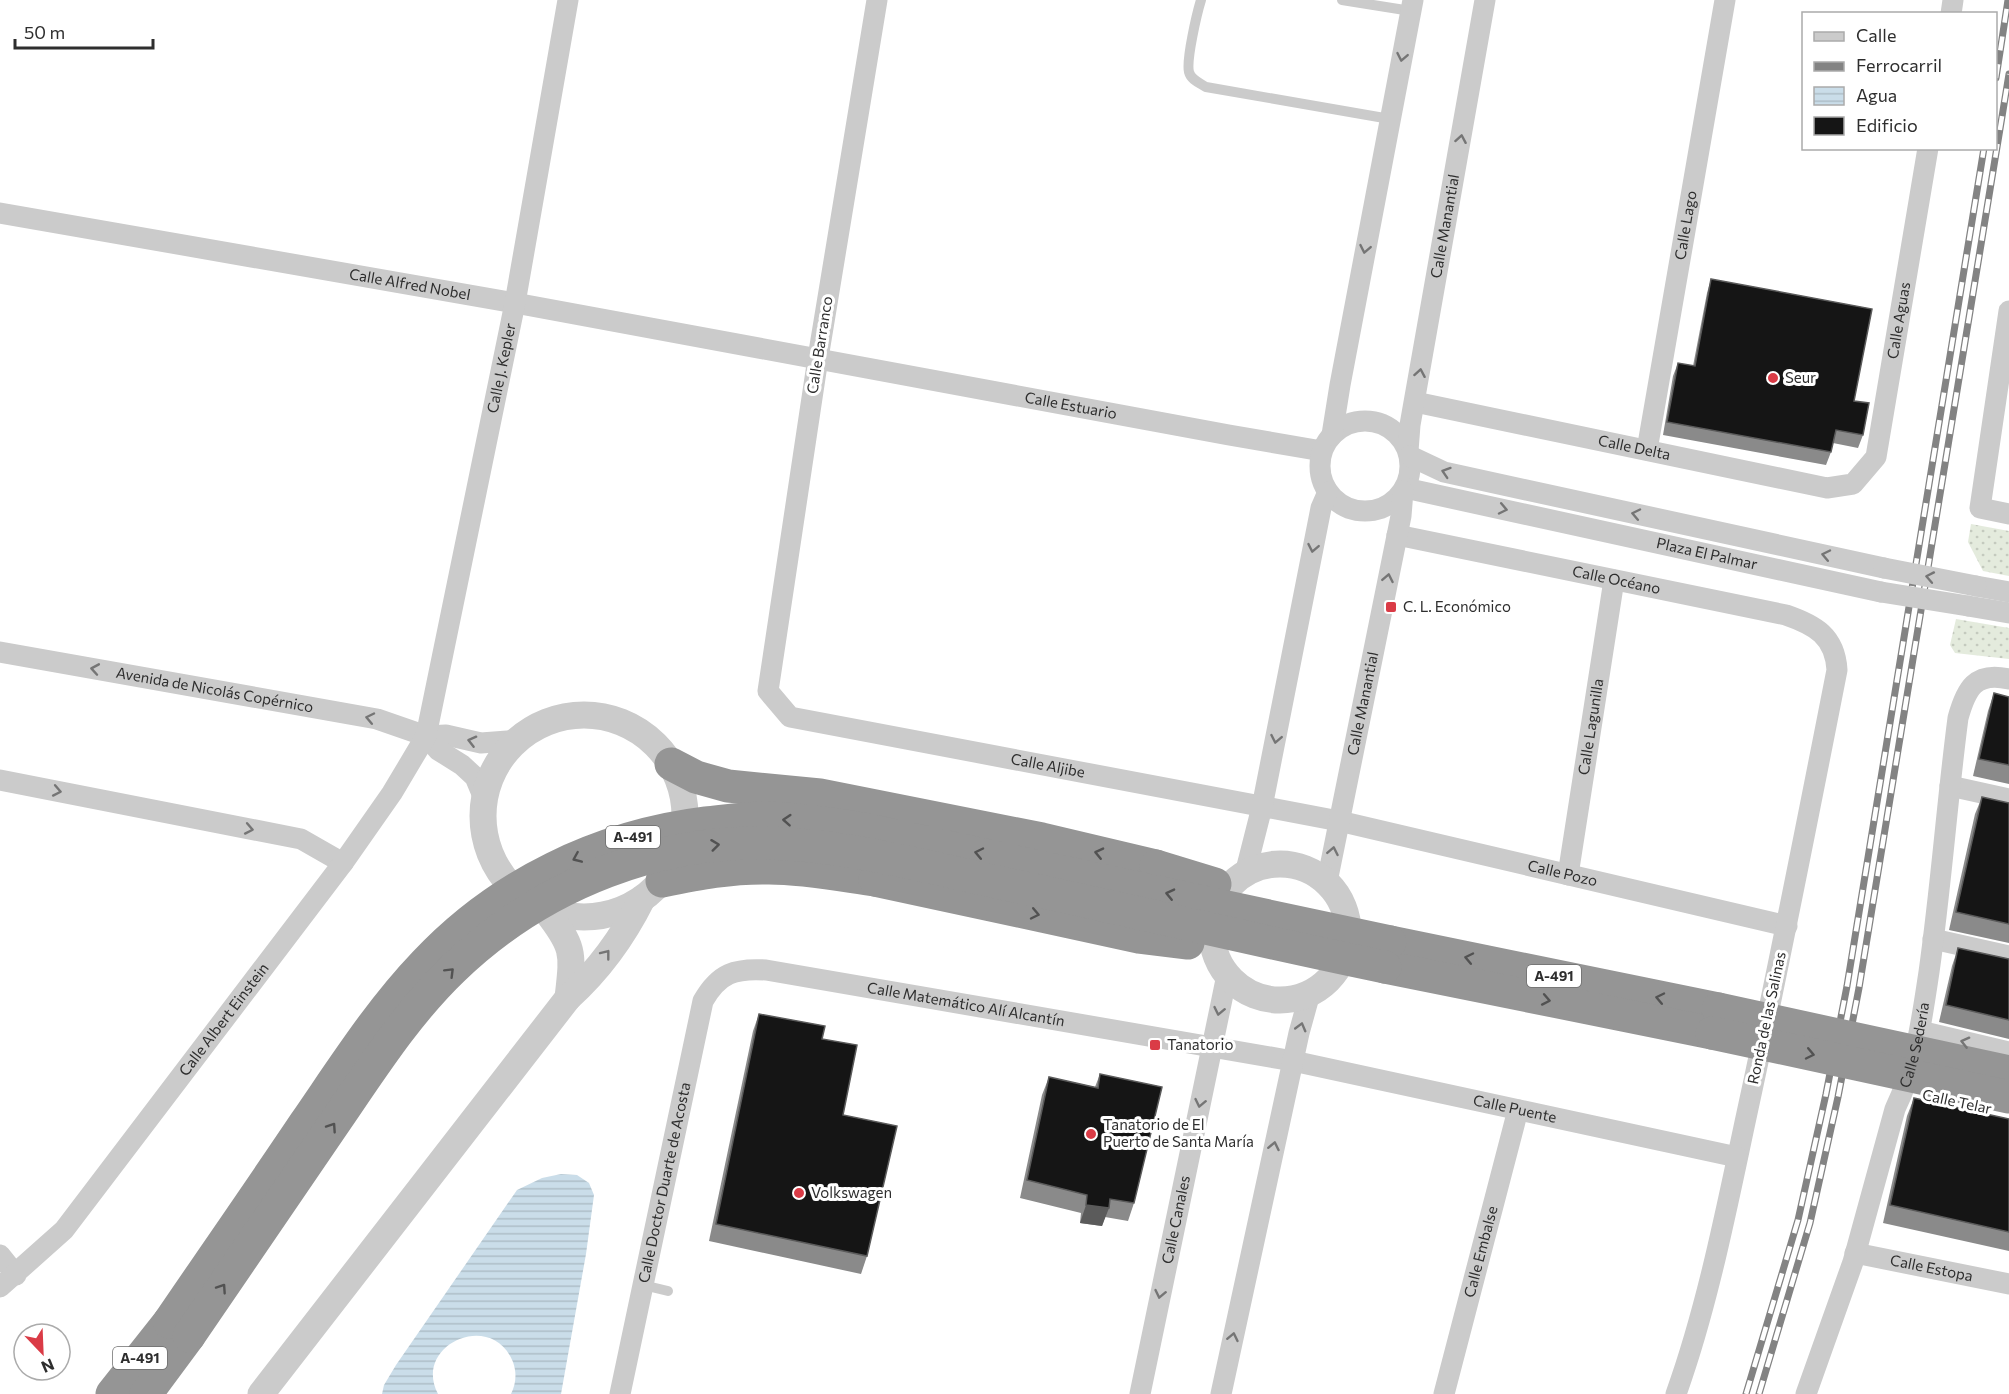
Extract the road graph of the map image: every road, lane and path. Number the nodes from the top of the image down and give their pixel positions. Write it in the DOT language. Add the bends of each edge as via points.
graph roads {
  1 [pos="568,0"];
  2 [pos="877,0"];
  3 [pos="1201,0"];
  4 [pos="1342,0"];
  5 [pos="1485,0"];
  6 [pos="1725,0"];
  7 [pos="1412,6"];
  8 [pos="1390,119"];
  9 [pos="1928,150"];
  10 [pos="0,213"];
  11 [pos="515,303"];
  12 [pos="2009,315"];
  13 [pos="818,358"];
  14 [pos="1415,402"];
  15 [pos="2002,406"];
  16 [pos="1327,443"];
  17 [pos="1647,450"];
  18 [pos="1409,454"];
  19 [pos="1853,484"];
  20 [pos="1404,489"];
  21 [pos="1328,492"];
  22 [pos="2009,514"];
  23 [pos="1397,535"];
  24 [pos="1614,580"];
  25 [pos="2009,592"];
  26 [pos="2009,613"];
  27 [pos="1828,640"];
  28 [pos="0,652"];
  29 [pos="2009,679"];
  30 [pos="768,691"];
  31 [pos="426,736"];
  32 [pos="519,740"];
  33 [pos="671,764"];
  34 [pos="0,780"];
  35 [pos="1950,786"];
  36 [pos="2009,799"];
  37 [pos="485,801"];
  38 [pos="1262,807"];
  39 [pos="1339,821"];
  40 [pos="343,863"];
  41 [pos="1245,874"];
  42 [pos="1568,874"];
  43 [pos="1327,882"];
  44 [pos="652,890"];
  45 [pos="546,911"];
  46 [pos="1309,926"];
  47 [pos="1787,926"];
  48 [pos="1934,939"];
  49 [pos="1283,946"];
  50 [pos="1388,955"];
  51 [pos="2009,956"];
  52 [pos="1227,975"];
  53 [pos="721,978"];
  54 [pos="1310,993"];
  55 [pos="568,998"];
  56 [pos="1715,1021"];
  57 [pos="1920,1031"];
  58 [pos="1212,1046"];
  59 [pos="2009,1053"];
  60 [pos="1293,1062"];
  61 [pos="2009,1072"];
  62 [pos="1904,1091"];
  63 [pos="2009,1097"];
  64 [pos="1518,1110"];
  65 [pos="2009,1114"];
  66 [pos="1737,1157"];
  67 [pos="1855,1253"];
  68 [pos="0,1256"];
  69 [pos="8,1281"];
  70 [pos="2009,1284"];
  71 [pos="643,1286"];
  72 [pos="668,1291"];
  73 [pos="179,1329"];
  74 [pos="112,1394"];
  75 [pos="146,1394"];
  76 [pos="261,1394"];
  77 [pos="620,1394"];
  78 [pos="1140,1394"];
  79 [pos="1221,1394"];
  80 [pos="1444,1394"];
  81 [pos="1676,1394"];
  82 [pos="1806,1394"];
  1 -- 11 [label="street, Calle J. Kepler"];
  2 -- 13 [label="street, Calle Barranco"];
  3 -- 8 [label="lane" via="1189,57 1189,72 1194,80 1206,87"];
  4 -- 7 [label="lane"];
  14 -- 5 [label="street, Calle Manantial, one-way"];
  6 -- 17 [label="street, Calle Lago"];
  7 -- 8 [label="street, one-way"];
  8 -- 16 [label="street, one-way"];
  9 -- 19 [label="street, Calle Aguas" via="1876,457"];
  10 -- 11 [label="street, Calle Alfred Nobel"];
  11 -- 13 [label="street, Calle Alfred Nobel"];
  11 -- 31 [label="street, Calle J. Kepler"];
  12 -- 15 [label="street"];
  13 -- 16 [label="street, Calle Estuario" via="1217,433"];
  13 -- 30 [label="street, Calle Barranco"];
  14 -- 17 [label="street, Calle Delta"];
  14 -- 18 [label="street, Calle Manantial"];
  15 -- 22 [label="street" via="1980,508"];
  16 -- 18 [label="street" via="1342,427 1368,421 1381,423 1398,435"];
  16 -- 21 [label="street" via="1320,472"];
  17 -- 19 [label="street, Calle Delta" via="1827,488"];
  18 -- 20 [label="street" via="1411,467"];
  25 -- 18 [label="street, Plaza El Palmar, one-way, bridge" via="1444,472"];
  20 -- 21 [label="street" via="1387,506 1366,511 1345,506"];
  20 -- 23 [label="street, Calle Manantial"];
  20 -- 26 [label="street, Plaza El Palmar, one-way, bridge" via="1881,592"];
  21 -- 38 [label="street, one-way" via="1321,508"];
  23 -- 24 [label="street, Calle Océano"];
  39 -- 23 [label="street, Calle Manantial, one-way"];
  24 -- 27 [label="street, Calle Océano" via="1786,615 1819,630"];
  24 -- 42 [label="street, Calle Lagunilla"];
  27 -- 47 [label="street, Ronda de las Salinas" via="1836,655 1837,670"];
  31 -- 28 [label="street, Avenida de Nicolás Copérnico, one-way" via="377,719"];
  29 -- 35 [label="street, Calle Sedería" via="1984,679 1970,686 1958,718"];
  30 -- 38 [label="street, Calle Aljibe" via="790,717"];
  32 -- 31 [label="street, one-way" via="481,743 446,735"];
  31 -- 37 [label="street" via="438,750 475,777"];
  31 -- 40 [label="street, Calle Albert Einstein"];
  32 -- 33 [label="street" via="549,722 571,716 595,716 639,731"];
  32 -- 37 [label="street" via="496,766"];
  33 -- 44 [label="street" via="683,793 685,824 678,854"];
  46 -- 33 [label="highway, one-way, bridge" via="1275,903 1156,866 908,811 820,795 728,786 696,777"];
  34 -- 40 [label="street, one-way" via="302,839"];
  35 -- 36 [label="street"];
  35 -- 48 [label="street, Calle Sedería"];
  37 -- 45 [label="street" via="483,822 488,850 501,876 521,896"];
  38 -- 39 [label="street, Calle Aljibe"];
  38 -- 41 [label="street"];
  39 -- 42 [label="street, Calle Pozo"];
  43 -- 39 [label="street, Calle Manantial, one-way"];
  40 -- 69 [label="street, Calle Albert Einstein" via="64,1230"];
  41 -- 43 [label="street" via="1261,866 1296,865"];
  41 -- 52 [label="street" via="1230,886 1213,920 1212,939"];
  42 -- 47 [label="street, Calle Pozo"];
  43 -- 54 [label="street" via="1347,914 1349,933 1338,968 1326,983"];
  44 -- 45 [label="street" via="620,911 596,917"];
  44 -- 49 [label="highway, one-way, bridge" via="714,871 809,870 875,880 1139,937 1240,950"];
  55 -- 44 [label="street, one-way" via="581,987"];
  45 -- 55 [label="street" via="566,936 572,958"];
  46 -- 50 [label="highway, A-491, bridge"];
  46 -- 73 [label="highway, A-491, one-way, bridge" via="868,830 801,820 765,818 694,825 597,849 504,896 450,938 419,969 360,1043"];
  47 -- 66 [label="street, Ronda de las Salinas"];
  48 -- 51 [label="street"];
  48 -- 57 [label="street, Calle Sedería"];
  49 -- 50 [label="highway, A-491, bridge"];
  73 -- 49 [label="highway, A-491, one-way, bridge" via="430,992 504,926 562,891 619,866 718,845 752,842 820,847"];
  50 -- 56 [label="highway, A-491"];
  52 -- 54 [label="street" via="1240,988 1275,1000"];
  52 -- 58 [label="street, Calle Canales, one-way"];
  53 -- 58 [label="street, Calle Matemático Alí Alcantín" via="734,971 766,970"];
  53 -- 71 [label="street, Calle Doctor Duarte de Acosta" via="703,1001"];
  60 -- 54 [label="street, one-way"];
  55 -- 76 [label="street"];
  56 -- 61 [label="highway, A-491, bridge"];
  56 -- 63 [label="highway, A-491, one-way, bridge"];
  59 -- 57 [label="street, one-way"];
  57 -- 62 [label="street, Calle Sedería"];
  58 -- 60 [label="street, Calle Matemático Alí Alcantín"];
  58 -- 78 [label="street, Calle Canales, one-way"];
  60 -- 64 [label="street, Calle Puente"];
  79 -- 60 [label="street, one-way"];
  62 -- 65 [label="street, Calle Telar"];
  62 -- 67 [label="street, Calle Sedería" via="1895,1108"];
  64 -- 66 [label="street, Calle Puente"];
  64 -- 80 [label="street, Calle Embalse"];
  66 -- 81 [label="street, Ronda de las Salinas" via="1693,1347"];
  67 -- 70 [label="street, Calle Estopa"];
  67 -- 82 [label="street, Calle Sedería"];
  68 -- 69 [label="street"];
  71 -- 72 [label="lane"];
  71 -- 77 [label="street, Calle Doctor Duarte de Acosta"];
  73 -- 74 [label="highway, A-491"];
  73 -- 75 [label="highway, A-491"];
}
